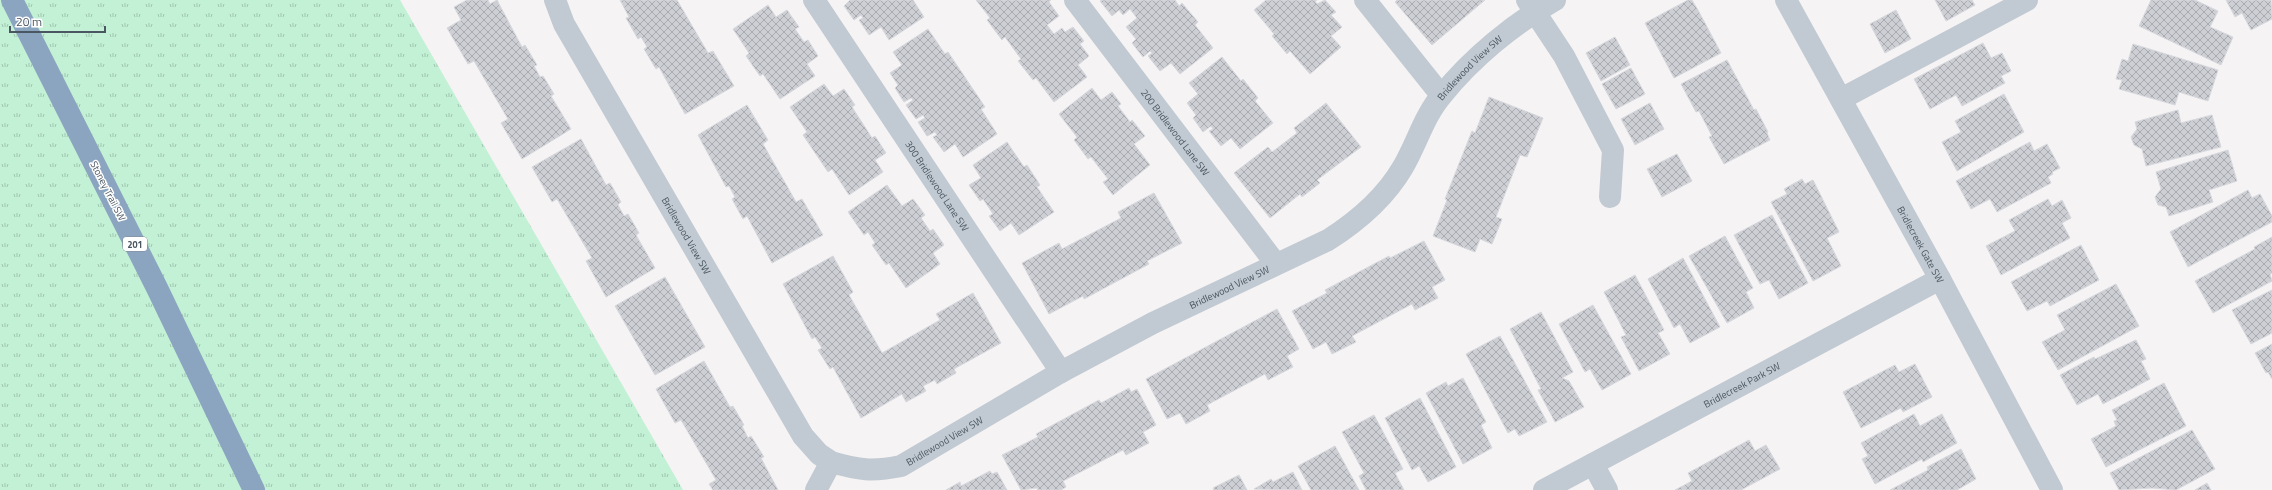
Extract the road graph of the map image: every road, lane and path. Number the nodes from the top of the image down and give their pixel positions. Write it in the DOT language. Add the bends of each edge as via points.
graph roads {
  1 [pos="12,0"];
  2 [pos="555,0"];
  3 [pos="814,0"];
  4 [pos="1075,0"];
  5 [pos="1365,0"];
  6 [pos="1555,0"];
  7 [pos="1786,0"];
  8 [pos="2027,0"];
  9 [pos="1527,11"];
  10 [pos="1441,95"];
  11 [pos="1841,99"];
  12 [pos="1610,198"];
  13 [pos="1276,264"];
  14 [pos="1940,280"];
  15 [pos="1061,372"];
  16 [pos="831,462"];
  17 [pos="1593,464"];
  18 [pos="254,490"];
  19 [pos="816,490"];
  20 [pos="1544,490"];
  21 [pos="1607,490"];
  22 [pos="2052,490"];
  1 -- 18 [label="highway, Stoney Trail SW / 201"];
  2 -- 16 [label="street, Bridlewood View SW" via="564,24 803,436 819,454"];
  3 -- 15 [label="street, 300 Bridlewood Lane SW"];
  4 -- 13 [label="street, 200 Bridlewood Lane SW"];
  5 -- 10 [label="street"];
  6 -- 9 [label="street, Bridlewood View SW"];
  7 -- 11 [label="street, Bridlecreek Gate SW"];
  8 -- 11 [label="street"];
  9 -- 10 [label="street, Bridlewood View SW"];
  9 -- 12 [label="street" via="1564,56 1613,150"];
  10 -- 13 [label="street, Bridlewood View SW" via="1420,129 1404,166 1386,193 1353,224 1328,240"];
  11 -- 14 [label="street, Bridlecreek Gate SW"];
  13 -- 15 [label="street, Bridlewood View SW" via="1153,323"];
  14 -- 17 [label="street, Bridlecreek Park SW"];
  14 -- 22 [label="street, Bridlecreek Gate SW"];
  15 -- 16 [label="street, Bridlewood View SW" via="901,466 876,471"];
  16 -- 19 [label="street"];
  17 -- 20 [label="street, Bridlecreek Park SW"];
  17 -- 21 [label="street"];
}
